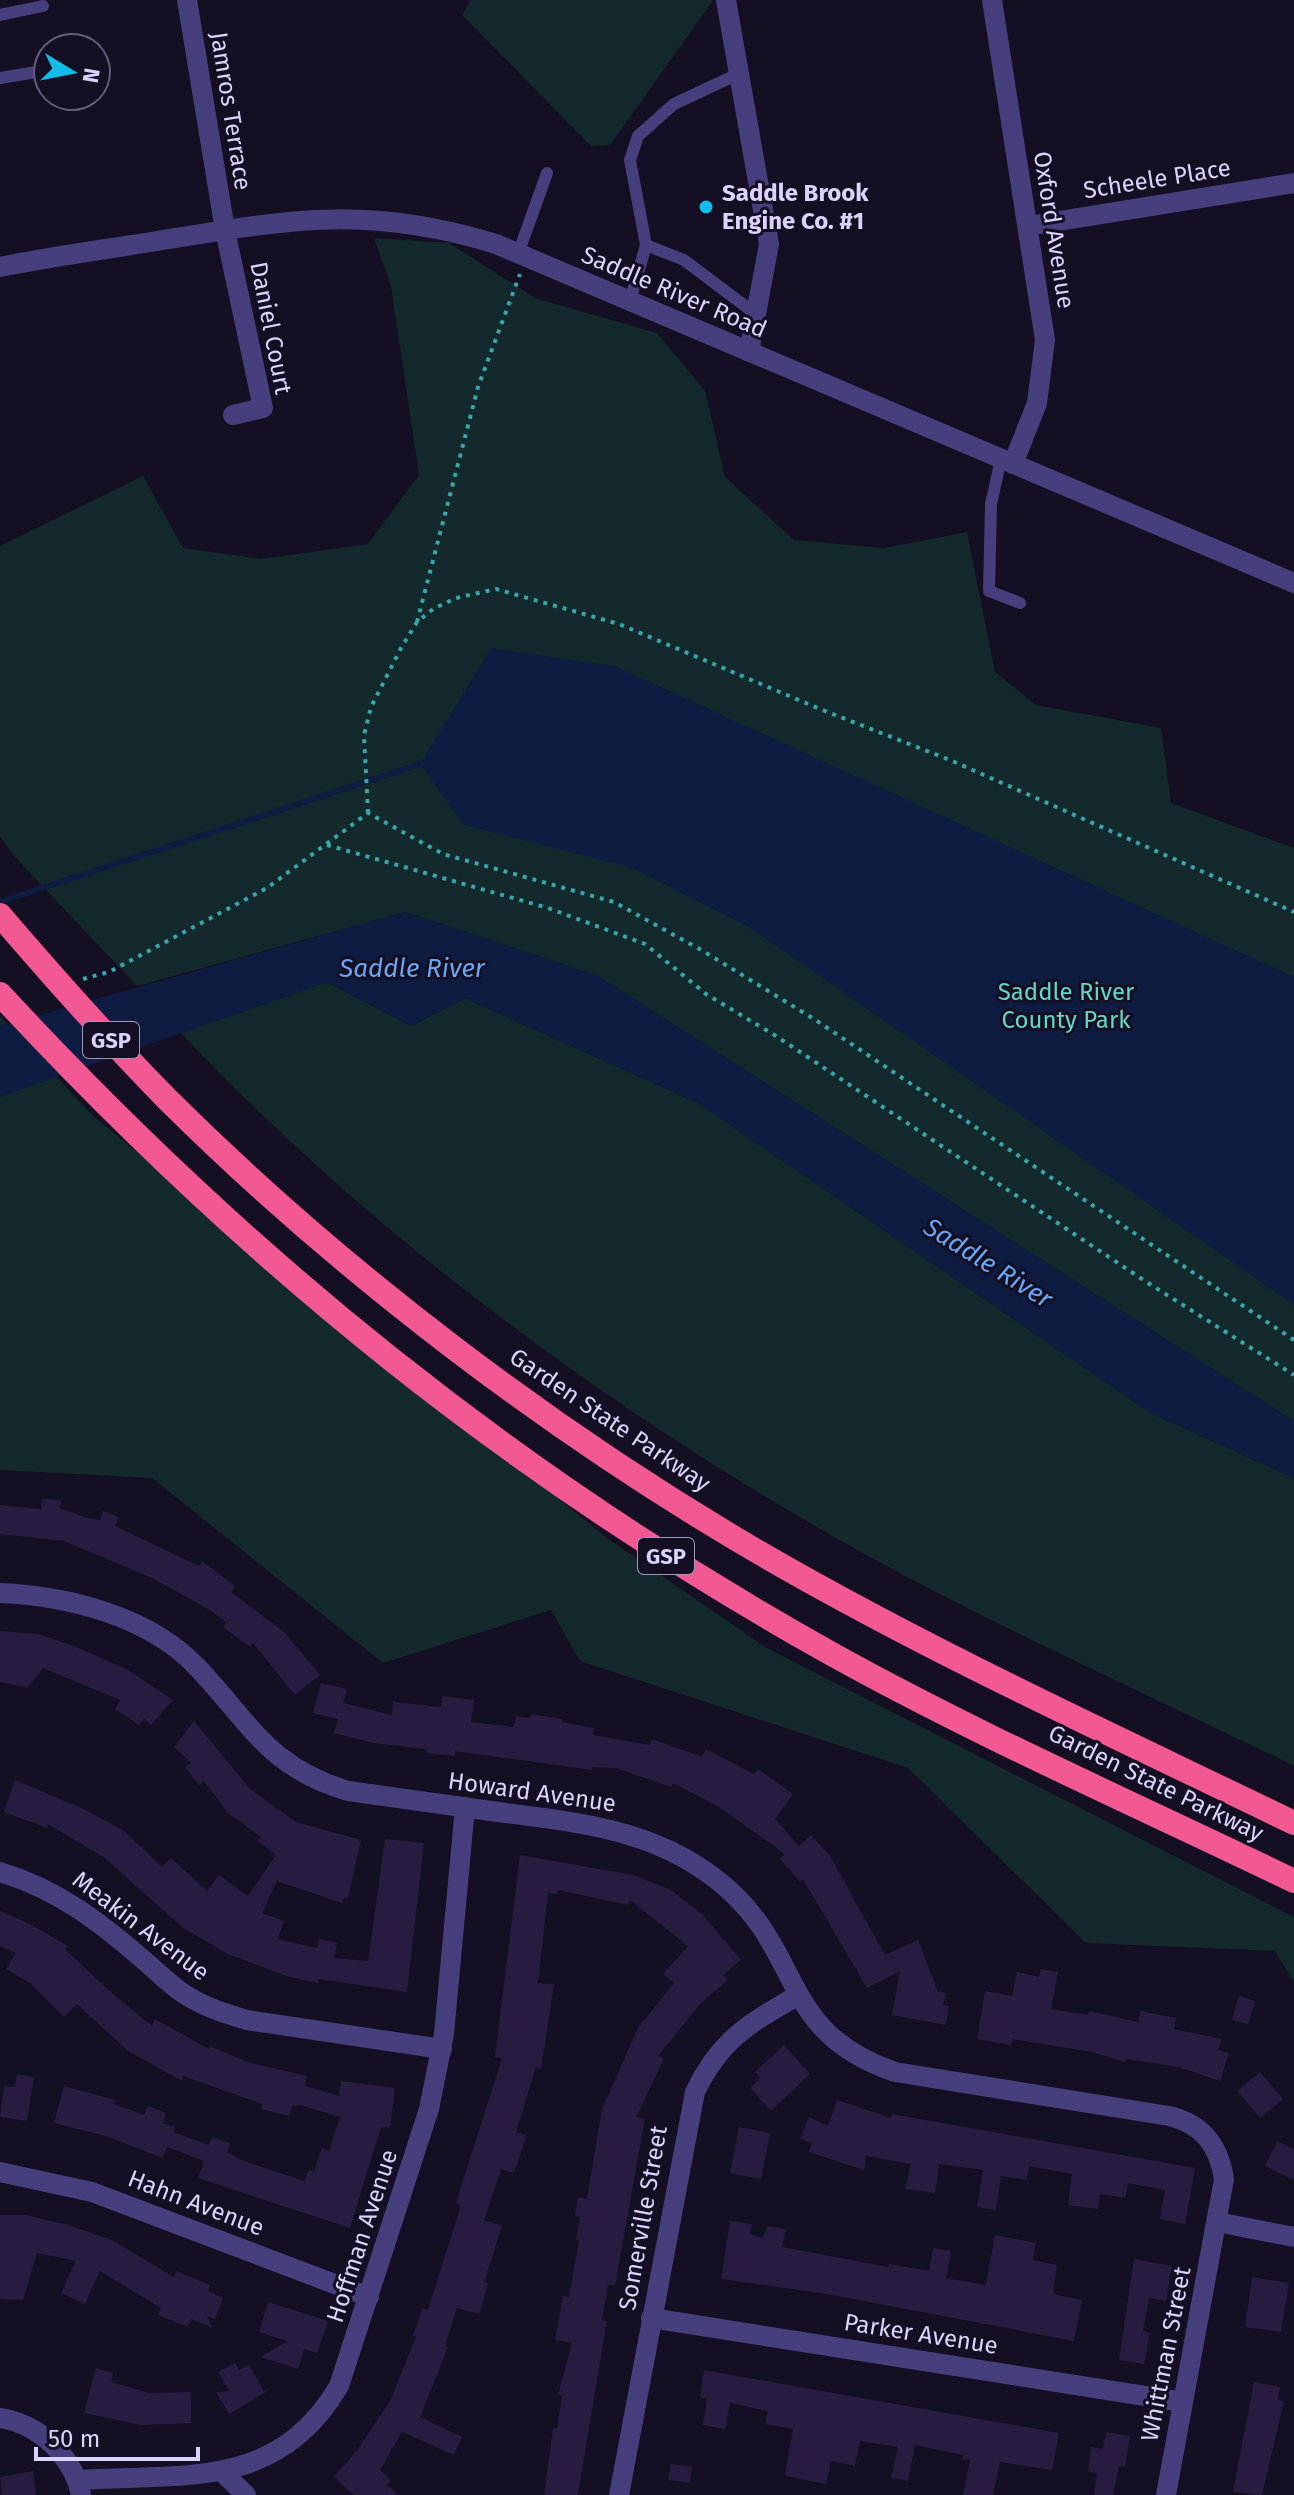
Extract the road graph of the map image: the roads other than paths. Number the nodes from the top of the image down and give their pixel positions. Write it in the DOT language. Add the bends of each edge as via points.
graph roads {
  1 [pos="187,0"];
  2 [pos="726,0"];
  3 [pos="992,0"];
  4 [pos="43,6"];
  5 [pos="0,15"];
  6 [pos="32,73"];
  7 [pos="738,74"];
  8 [pos="0,78"];
  9 [pos="547,173"];
  10 [pos="1294,183"];
  11 [pos="1028,226"];
  12 [pos="225,230"];
  13 [pos="646,245"];
  14 [pos="522,256"];
  15 [pos="0,267"];
  16 [pos="630,301"];
  17 [pos="757,315"];
  18 [pos="749,352"];
  19 [pos="233,415"];
  20 [pos="1007,461"];
  21 [pos="1294,583"];
  22 [pos="1020,603"];
  23 [pos="0,915"];
  24 [pos="0,994"];
  25 [pos="0,1593"];
  26 [pos="465,1807"];
  27 [pos="1294,1823"];
  28 [pos="0,1872"];
  29 [pos="1294,1881"];
  30 [pos="797,1996"];
  31 [pos="442,2049"];
  32 [pos="0,2172"];
  33 [pos="1217,2222"];
  34 [pos="1294,2237"];
  35 [pos="369,2297"];
  36 [pos="651,2318"];
  37 [pos="1183,2402"];
  38 [pos="0,2418"];
  39 [pos="221,2471"];
  40 [pos="79,2487"];
  41 [pos="246,2495"];
  42 [pos="619,2495"];
  43 [pos="1166,2495"];
  1 -- 12 [label="street, Jamros Terrace"];
  2 -- 7 [label="street"];
  3 -- 11 [label="street, Oxford Avenue"];
  4 -- 5 [label="lane"];
  6 -- 8 [label="lane"];
  7 -- 13 [label="lane" via="674,104 638,136 630,160"];
  7 -- 17 [label="street" via="769,244"];
  9 -- 14 [label="lane"];
  10 -- 11 [label="street, Scheele Place"];
  11 -- 20 [label="street, Oxford Avenue" via="1045,340 1043,373 1037,403"];
  12 -- 14 [label="street, Saddle River Road" via="310,218 373,219 450,231"];
  12 -- 15 [label="street, Saddle River Road"];
  12 -- 19 [label="street, Daniel Court" via="263,408"];
  13 -- 16 [label="lane"];
  13 -- 17 [label="lane" via="684,260"];
  14 -- 16 [label="street, Saddle River Road"];
  16 -- 18 [label="street, Saddle River Road"];
  17 -- 18 [label="street"];
  18 -- 20 [label="street, Saddle River Road"];
  20 -- 21 [label="street, Saddle River Road"];
  20 -- 22 [label="lane" via="991,504 989,591"];
  23 -- 27 [label="highway, Garden State Parkway / GSP" via="169,1100 388,1294 573,1433 670,1498 882,1621"];
  24 -- 29 [label="highway, Garden State Parkway / GSP" via="115,1115 264,1256 533,1469 635,1537 820,1647"];
  25 -- 26 [label="street, Howard Avenue" via="68,1603 145,1628 195,1665 271,1752 322,1783"];
  26 -- 30 [label="street, Howard Avenue" via="599,1825 669,1848 712,1876 758,1921"];
  26 -- 31 [label="street, Hoffman Avenue"];
  28 -- 31 [label="street, Meakin Avenue" via="82,1910 158,1974 217,2011"];
  30 -- 33 [label="street, Howard Avenue" via="844,2049 895,2072 1183,2119 1213,2142 1221,2159 1224,2179"];
  30 -- 36 [label="street, Somerville Street" via="724,2044 695,2092"];
  31 -- 35 [label="street, Hoffman Avenue" via="417,2152"];
  32 -- 35 [label="street, Hahn Avenue" via="92,2192"];
  33 -- 34 [label="street"];
  33 -- 37 [label="street, Whittman Street"];
  35 -- 39 [label="street, Hoffman Avenue" via="339,2386 323,2412 280,2451"];
  36 -- 37 [label="street, Parker Avenue"];
  36 -- 42 [label="street, Somerville Street"];
  37 -- 43 [label="street, Whittman Street"];
  38 -- 40 [label="street" via="29,2427 55,2446"];
  39 -- 40 [label="street, Hoffman Avenue"];
  39 -- 41 [label="street"];
}
